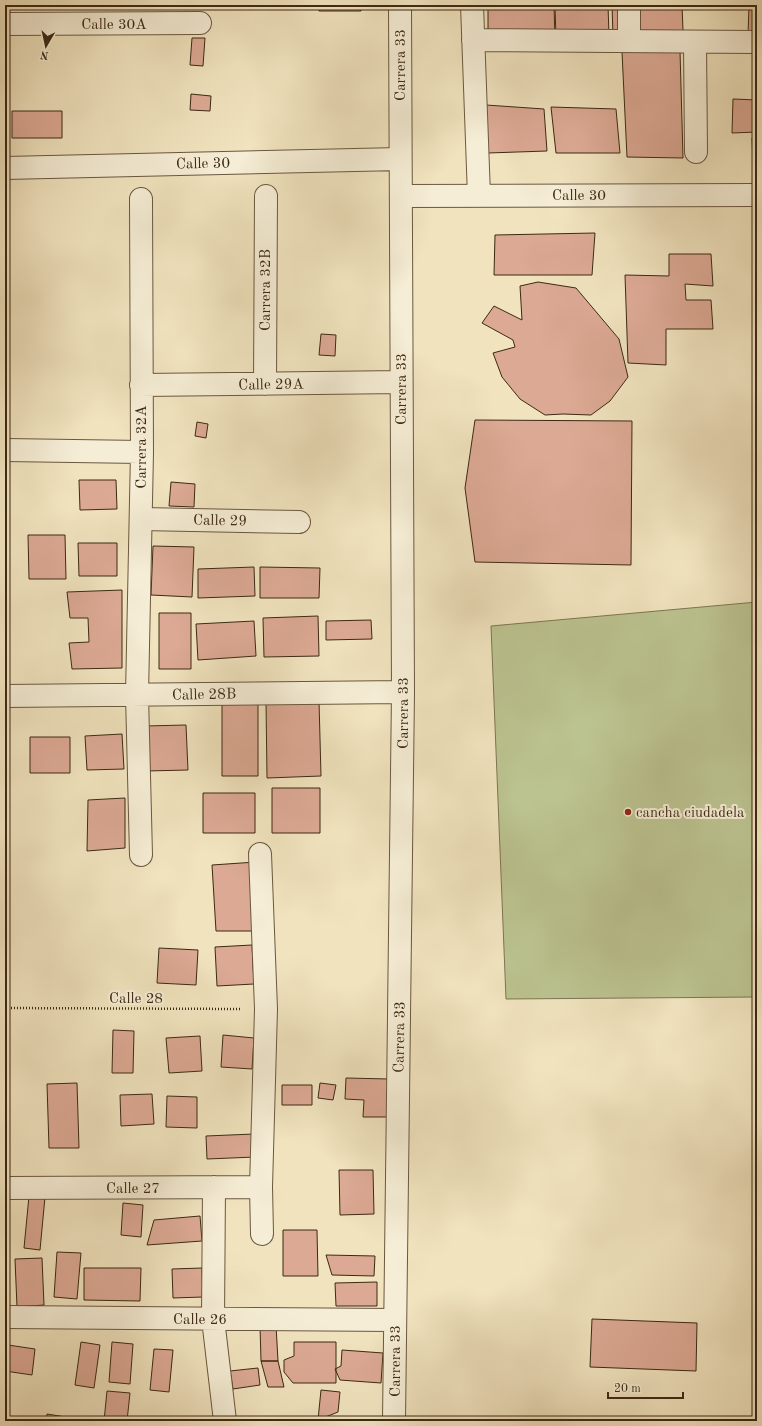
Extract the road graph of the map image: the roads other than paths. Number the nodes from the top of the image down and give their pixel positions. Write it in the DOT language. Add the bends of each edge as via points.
graph roads {
  1 [pos="400,5"];
  2 [pos="472,5"];
  3 [pos="629,5"];
  4 [pos="200,23"];
  5 [pos="5,24"];
  6 [pos="473,40"];
  7 [pos="629,41"];
  8 [pos="695,42"];
  9 [pos="757,42"];
  10 [pos="696,152"];
  11 [pos="400,159"];
  12 [pos="5,168"];
  13 [pos="757,195"];
  14 [pos="266,196"];
  15 [pos="401,196"];
  16 [pos="479,196"];
  17 [pos="141,199"];
  18 [pos="401,382"];
  19 [pos="265,384"];
  20 [pos="141,385"];
  21 [pos="5,450"];
  22 [pos="142,452"];
  23 [pos="141,519"];
  24 [pos="299,522"];
  25 [pos="403,692"];
  26 [pos="137,695"];
  27 [pos="5,696"];
  28 [pos="260,854"];
  29 [pos="141,855"];
  30 [pos="214,1187"];
  31 [pos="262,1187"];
  32 [pos="5,1188"];
  33 [pos="262,1234"];
  34 [pos="5,1318"];
  35 [pos="213,1319"];
  36 [pos="395,1320"];
  37 [pos="225,1421"];
  38 [pos="394,1421"];
  1 -- 11 [label="street, Carrera 33"];
  2 -- 6 [label="street"];
  3 -- 7 [label="street"];
  4 -- 5 [label="street, Calle 30A"];
  6 -- 7 [label="street"];
  6 -- 16 [label="street"];
  7 -- 8 [label="street"];
  8 -- 9 [label="street"];
  8 -- 10 [label="street"];
  11 -- 12 [label="street, Calle 30"];
  11 -- 15 [label="street, Carrera 33"];
  13 -- 16 [label="street, Calle 30"];
  14 -- 19 [label="street, Carrera 32B"];
  15 -- 16 [label="street, Calle 30"];
  15 -- 18 [label="street, Carrera 33"];
  17 -- 20 [label="street, Carrera 32A"];
  18 -- 19 [label="street, Calle 29A"];
  18 -- 25 [label="street, Carrera 33"];
  19 -- 20 [label="street, Calle 29A"];
  20 -- 22 [label="street, Carrera 32A"];
  21 -- 22 [label="street"];
  22 -- 23 [label="street, Carrera 32A"];
  23 -- 24 [label="street, Calle 29"];
  23 -- 26 [label="street, Carrera 32A"];
  25 -- 26 [label="street, Calle 28B"];
  25 -- 36 [label="street, Carrera 33"];
  26 -- 27 [label="street, Calle 28B"];
  26 -- 29 [label="street, Carrera 32A"];
  28 -- 31 [label="street" via="266,1009"];
  30 -- 31 [label="street, Calle 27"];
  30 -- 32 [label="street, Calle 27"];
  30 -- 35 [label="street"];
  31 -- 33 [label="street"];
  34 -- 35 [label="street, Calle 26"];
  35 -- 36 [label="street, Calle 26"];
  35 -- 37 [label="street"];
  36 -- 38 [label="street, Carrera 33"];
}
